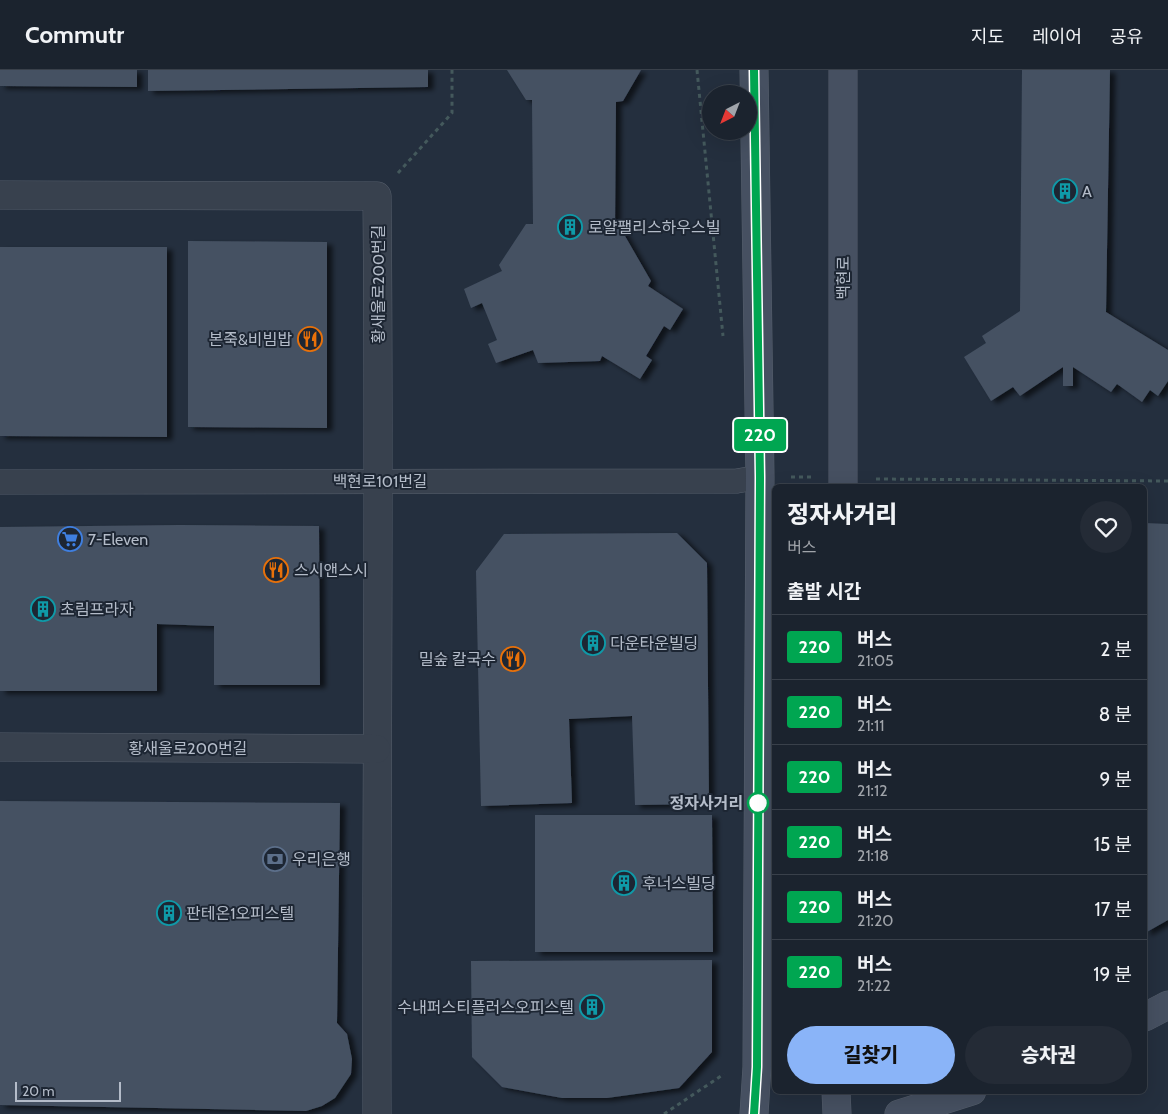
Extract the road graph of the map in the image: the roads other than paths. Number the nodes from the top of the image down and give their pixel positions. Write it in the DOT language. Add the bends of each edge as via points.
graph roads {
  1 [pos="754,70"];
  2 [pos="843,70"];
  3 [pos="0,195"];
  4 [pos="760,477"];
  5 [pos="380,481"];
  6 [pos="0,482"];
  7 [pos="843,482"];
  8 [pos="0,747"];
  9 [pos="376,750"];
  10 [pos="1168,1005"];
  11 [pos="1147,1016"];
  12 [pos="836,1094"];
  13 [pos="962,1094"];
  14 [pos="377,1114"];
  15 [pos="754,1114"];
  16 [pos="836,1114"];
  17 [pos="899,1114"];
  1 -- 4 [label="main road"];
  2 -- 7 [label="main road, 백현로"];
  3 -- 5 [label="street, 황새울로200번길" via="377,196"];
  4 -- 5 [label="street, 백현로101번길" via="737,481"];
  4 -- 15 [label="main road" via="757,1067"];
  5 -- 6 [label="street, 백현로101번길"];
  5 -- 9 [label="street, 황새울로200번길"];
  8 -- 9 [label="street, 황새울로200번길"];
  9 -- 14 [label="street, 황새울로200번길"];
  10 -- 11 [label="main road"];
  12 -- 16 [label="main road"];
  13 -- 17 [label="main road"];
}
